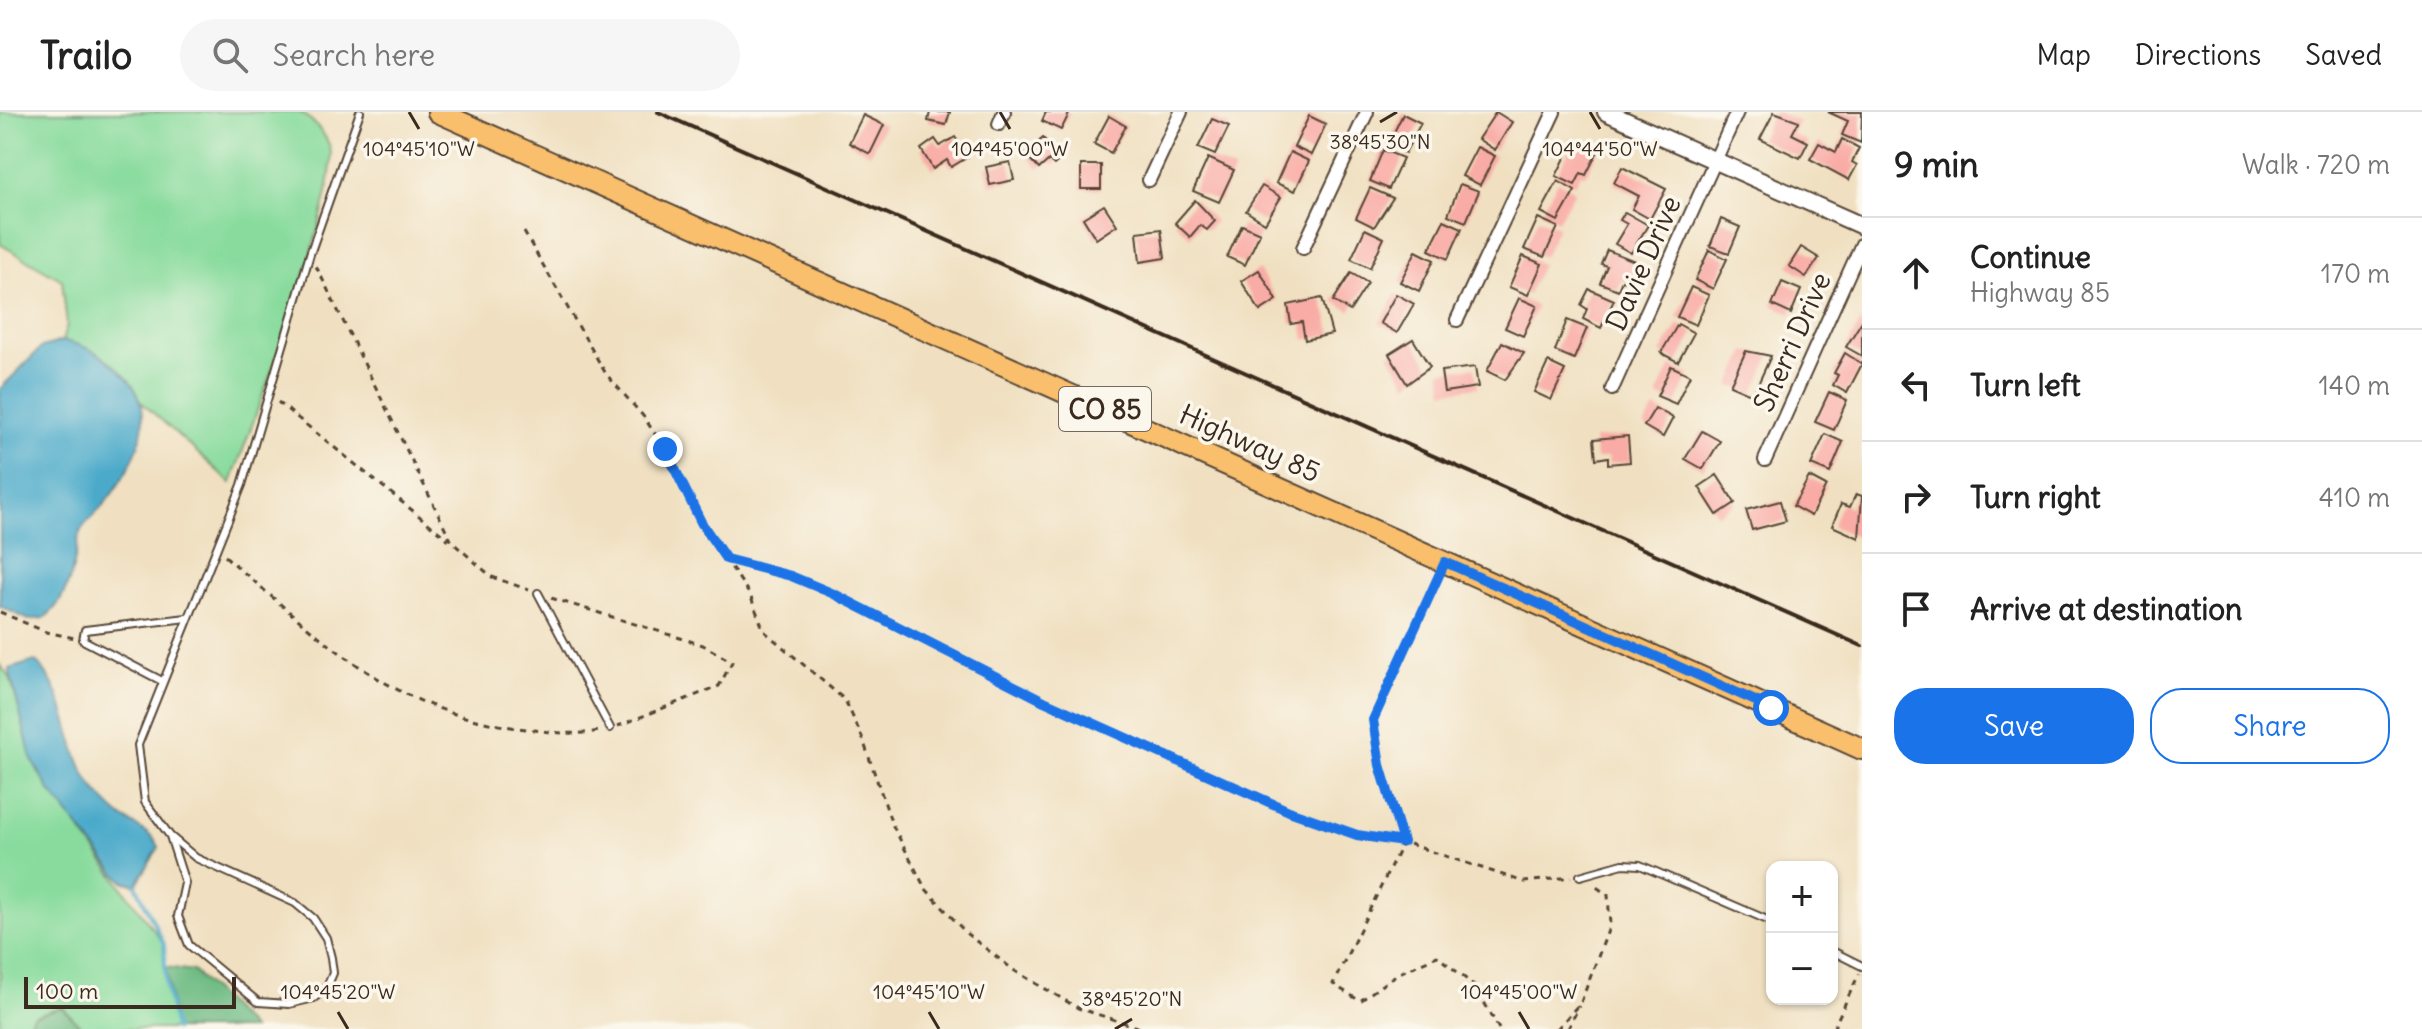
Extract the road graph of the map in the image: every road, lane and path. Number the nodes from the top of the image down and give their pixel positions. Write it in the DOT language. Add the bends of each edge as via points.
graph roads {
  1 [pos="360,112"];
  2 [pos="438,112"];
  3 [pos="1181,112"];
  4 [pos="1367,112"];
  5 [pos="1554,112"];
  6 [pos="1606,112"];
  7 [pos="1737,112"];
  8 [pos="1716,161"];
  9 [pos="1149,180"];
  10 [pos="1862,226"];
  11 [pos="524,232"];
  12 [pos="1862,244"];
  13 [pos="1303,248"];
  14 [pos="310,254"];
  15 [pos="1457,320"];
  16 [pos="1612,389"];
  17 [pos="269,394"];
  18 [pos="1765,460"];
  19 [pos="452,542"];
  20 [pos="216,548"];
  21 [pos="726,559"];
  22 [pos="1445,562"];
  23 [pos="538,593"];
  24 [pos="0,612"];
  25 [pos="187,618"];
  26 [pos="83,640"];
  27 [pos="162,681"];
  28 [pos="610,728"];
  29 [pos="1862,749"];
  30 [pos="170,836"];
  31 [pos="1403,842"];
  32 [pos="1580,876"];
  33 [pos="1766,919"];
  34 [pos="1838,954"];
  35 [pos="1862,967"];
  36 [pos="1581,1002"];
  37 [pos="1143,1029"];
  38 [pos="1499,1029"];
  39 [pos="1557,1029"];
  40 [pos="1568,1029"];
  41 [pos="1833,1029"];
  1 -- 14 [label="lane"];
  2 -- 22 [label="main road, Highway 85 / CO 85"];
  3 -- 9 [label="street"];
  4 -- 13 [label="street"];
  5 -- 15 [label="street"];
  6 -- 8 [label="street"];
  7 -- 8 [label="street, Davie Drive"];
  8 -- 10 [label="street"];
  8 -- 16 [label="street, Davie Drive"];
  11 -- 21 [label="path" via="606,374 665,449 702,524"];
  12 -- 18 [label="street, Sherri Drive"];
  14 -- 17 [label="lane"];
  14 -- 19 [label="path"];
  17 -- 19 [label="path"];
  17 -- 20 [label="lane" via="242,485"];
  19 -- 23 [label="path" via="492,577"];
  20 -- 25 [label="lane"];
  20 -- 28 [label="path" via="345,659 401,694 493,725 580,735"];
  21 -- 31 [label="path" via="834,594 1044,701 1289,811 1357,835"];
  21 -- 37 [label="path" via="750,595 764,631 845,700 892,824 925,888 967,934 1015,971 1078,1008"];
  22 -- 29 [label="main road, Highway 85 / CO 85"];
  22 -- 31 [label="path" via="1373,720"];
  23 -- 28 [label="lane"];
  23 -- 28 [label="path" via="703,645 732,662 719,686"];
  24 -- 26 [label="path" via="46,632"];
  25 -- 26 [label="lane" via="85,630"];
  25 -- 27 [label="lane"];
  26 -- 27 [label="lane"];
  27 -- 30 [label="lane" via="138,745 139,772 145,802"];
  30 -- 30 [label="lane" via="185,883 178,916 189,945 258,1002 289,1004 314,998 327,987 333,973 331,958 313,918 295,903 196,858"];
  31 -- 32 [label="path" via="1524,882"];
  31 -- 38 [label="path" via="1333,984 1360,1001 1397,974 1437,956 1475,986"];
  32 -- 33 [label="lane" via="1623,864 1640,865"];
  32 -- 36 [label="path" via="1608,895 1610,925"];
  34 -- 35 [label="lane"];
  35 -- 41 [label="path"];
  36 -- 39 [label="path"];
  36 -- 40 [label="path"];
}
